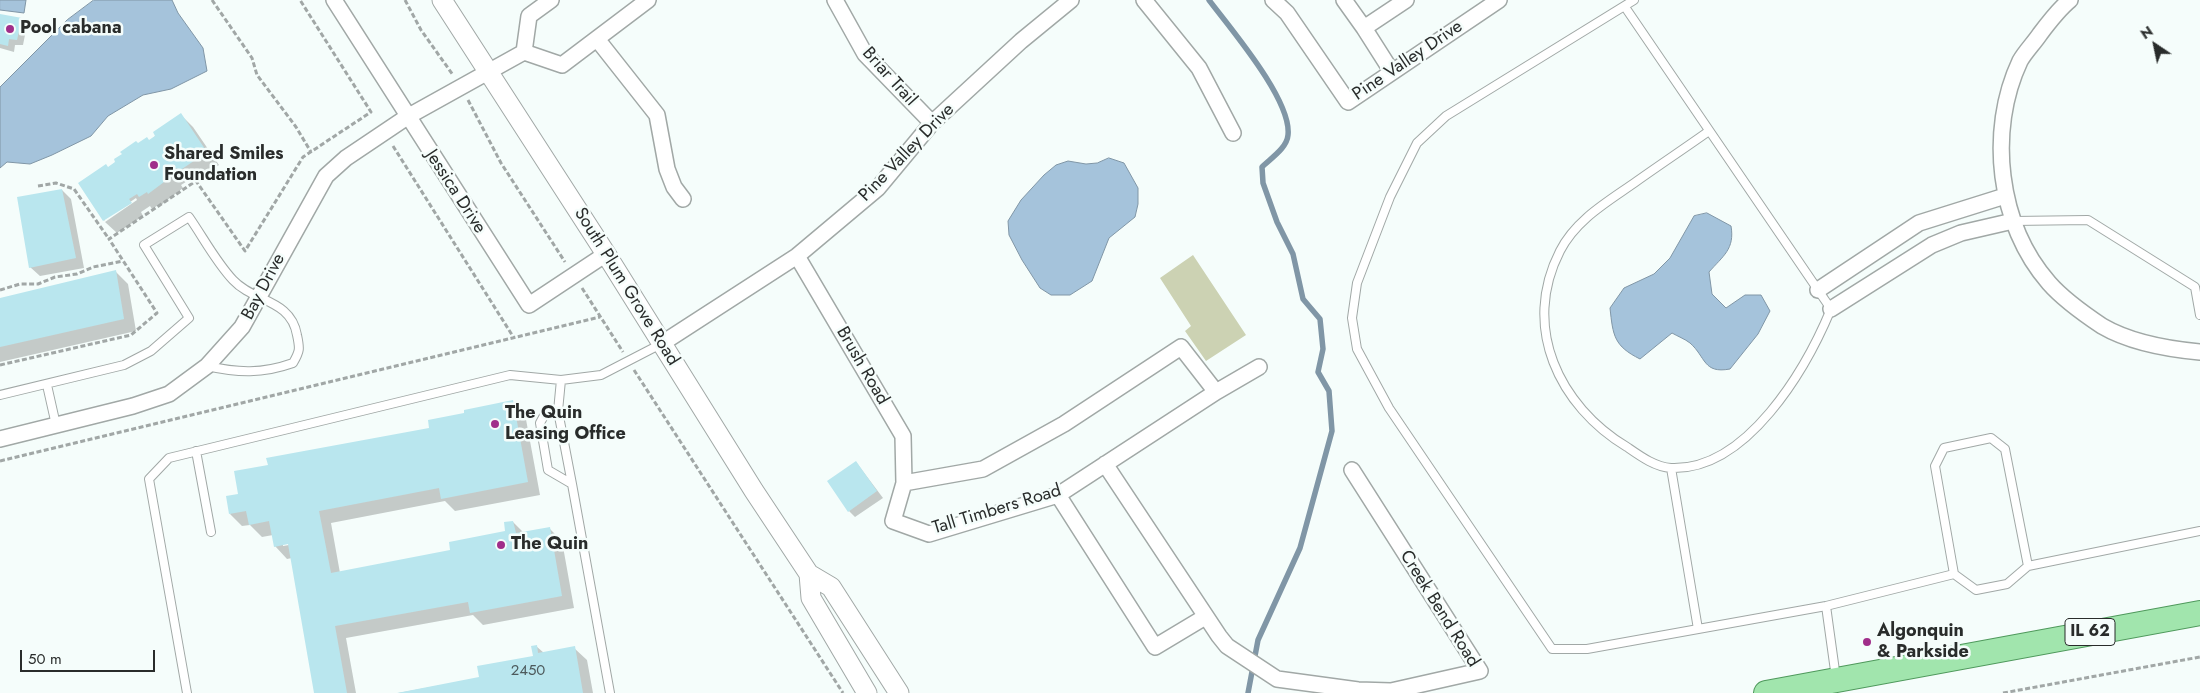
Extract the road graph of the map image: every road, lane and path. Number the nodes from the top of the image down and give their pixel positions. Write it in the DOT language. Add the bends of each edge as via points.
graph roads {
  1 [pos="212,0"];
  2 [pos="300,0"];
  3 [pos="334,0"];
  4 [pos="405,0"];
  5 [pos="442,0"];
  6 [pos="551,0"];
  7 [pos="648,0"];
  8 [pos="835,0"];
  9 [pos="1070,0"];
  10 [pos="1144,0"];
  11 [pos="1273,0"];
  12 [pos="1344,0"];
  13 [pos="1406,0"];
  14 [pos="1499,0"];
  15 [pos="1634,0"];
  16 [pos="2070,0"];
  17 [pos="1625,7"];
  18 [pos="1364,28"];
  19 [pos="597,39"];
  20 [pos="524,52"];
  21 [pos="1392,72"];
  22 [pos="489,73"];
  23 [pos="460,86"];
  24 [pos="371,112"];
  25 [pos="407,117"];
  26 [pos="932,124"];
  27 [pos="1709,131"];
  28 [pos="384,132"];
  29 [pos="1233,133"];
  30 [pos="311,152"];
  31 [pos="38,186"];
  32 [pos="2005,196"];
  33 [pos="682,200"];
  34 [pos="2013,221"];
  35 [pos="109,239"];
  36 [pos="606,254"];
  37 [pos="797,256"];
  38 [pos="123,260"];
  39 [pos="574,276"];
  40 [pos="0,290"];
  41 [pos="1818,290"];
  42 [pos="258,295"];
  43 [pos="1831,309"];
  44 [pos="2200,315"];
  45 [pos="600,317"];
  46 [pos="514,338"];
  47 [pos="661,344"];
  48 [pos="2200,352"];
  49 [pos="629,362"];
  50 [pos="0,365"];
  51 [pos="207,366"];
  52 [pos="1259,367"];
  53 [pos="561,380"];
  54 [pos="47,385"];
  55 [pos="1216,392"];
  56 [pos="0,395"];
  57 [pos="558,411"];
  58 [pos="56,425"];
  59 [pos="0,439"];
  60 [pos="196,451"];
  61 [pos="0,461"];
  62 [pos="1105,464"];
  63 [pos="1670,468"];
  64 [pos="1352,470"];
  65 [pos="904,482"];
  66 [pos="572,484"];
  67 [pos="1058,495"];
  68 [pos="2200,531"];
  69 [pos="211,532"];
  70 [pos="2028,566"];
  71 [pos="809,574"];
  72 [pos="1954,574"];
  73 [pos="1826,606"];
  74 [pos="2200,613"];
  75 [pos="1206,617"];
  76 [pos="1698,629"];
  77 [pos="2200,657"];
  78 [pos="1837,689"];
  79 [pos="187,693"];
  80 [pos="610,693"];
  81 [pos="843,693"];
  82 [pos="867,693"];
  83 [pos="899,693"];
  84 [pos="1766,693"];
  85 [pos="2004,693"];
  1 -- 30 [label="path" via="252,58 257,75"];
  2 -- 24 [label="path"];
  3 -- 25 [label="street, Jessica Drive"];
  4 -- 23 [label="path" via="421,30"];
  5 -- 22 [label="street, South Plum Grove Road"];
  6 -- 20 [label="street" via="528,16"];
  7 -- 19 [label="street"];
  8 -- 26 [label="street, Briar Trail" via="865,54"];
  9 -- 26 [label="street, Pine Valley Drive"];
  10 -- 29 [label="street" via="1199,68"];
  11 -- 21 [label="street, Pine Valley Drive" via="1287,13 1348,102"];
  12 -- 18 [label="street"];
  13 -- 18 [label="street"];
  14 -- 21 [label="street, Pine Valley Drive"];
  15 -- 17 [label="lane"];
  16 -- 32 [label="street" via="2020,60 2007,98 2001,139"];
  17 -- 27 [label="lane"];
  17 -- 76 [label="lane" via="1446,116 1417,143 1390,197 1357,283 1352,318 1357,349 1389,408 1552,650 1587,649"];
  18 -- 21 [label="street"];
  19 -- 20 [label="street" via="562,65"];
  19 -- 33 [label="street" via="657,115 667,169"];
  20 -- 22 [label="street, Bay Drive"];
  22 -- 23 [label="street, Bay Drive"];
  22 -- 36 [label="street, South Plum Grove Road"];
  23 -- 25 [label="street, Bay Drive"];
  23 -- 39 [label="path" via="501,163"];
  24 -- 28 [label="path"];
  24 -- 30 [label="path"];
  25 -- 28 [label="street, Bay Drive"];
  25 -- 39 [label="street, Jessica Drive" via="529,305"];
  26 -- 37 [label="street, Pine Valley Drive" via="878,188"];
  27 -- 41 [label="lane"];
  27 -- 63 [label="lane" via="1592,212 1574,229 1553,268 1544,310 1551,361 1569,395 1608,436 1652,462"];
  28 -- 42 [label="street, Bay Drive" via="326,176"];
  28 -- 46 [label="path"];
  30 -- 35 [label="path" via="303,157 245,251 196,181"];
  31 -- 35 [label="path" via="56,183 74,189"];
  32 -- 34 [label="street"];
  32 -- 41 [label="street" via="1919,223"];
  34 -- 43 [label="street" via="1961,233 1932,245"];
  34 -- 44 [label="lane" via="2088,220 2195,287"];
  34 -- 48 [label="street" via="2030,255 2049,282 2103,326 2138,341 2172,350"];
  35 -- 38 [label="path"];
  36 -- 39 [label="street, Jessica Drive"];
  36 -- 47 [label="street, South Plum Grove Road"];
  37 -- 47 [label="street, Pine Valley Drive"];
  37 -- 65 [label="street, Brush Road" via="903,436"];
  38 -- 40 [label="path" via="38,284 20,284"];
  38 -- 50 [label="path" via="157,313 131,335"];
  39 -- 45 [label="path"];
  41 -- 43 [label="lane"];
  42 -- 51 [label="street, Bay Drive" via="242,327"];
  42 -- 51 [label="lane" via="284,309 296,327 300,350 293,364 274,370 236,373"];
  42 -- 54 [label="lane" via="243,289 233,280 189,217 144,245 189,318 151,351 124,365"];
  43 -- 63 [label="lane" via="1819,338 1786,393 1753,431 1718,456 1693,465"];
  45 -- 46 [label="path"];
  45 -- 49 [label="path"];
  46 -- 61 [label="path"];
  47 -- 49 [label="lane"];
  47 -- 71 [label="street, South Plum Grove Road"];
  49 -- 53 [label="lane" via="601,374"];
  49 -- 81 [label="path"];
  51 -- 58 [label="street, Bay Drive" via="169,394"];
  52 -- 55 [label="street, Tall Timbers Road"];
  53 -- 57 [label="lane"];
  53 -- 60 [label="lane" via="510,375"];
  54 -- 56 [label="lane"];
  54 -- 58 [label="lane"];
  55 -- 62 [label="street, Tall Timbers Road"];
  55 -- 65 [label="street" via="1181,347 1064,424 983,469"];
  57 -- 66 [label="lane"];
  57 -- 66 [label="lane" via="546,412 540,423 548,470"];
  58 -- 59 [label="street, Bay Drive"];
  60 -- 69 [label="lane"];
  60 -- 79 [label="lane" via="169,458 149,479"];
  62 -- 67 [label="street, Tall Timbers Road"];
  62 -- 75 [label="street, Creek Bend Road"];
  63 -- 76 [label="lane"];
  64 -- 75 [label="street, Creek Bend Road" via="1480,671 1391,691 1277,679 1227,646"];
  65 -- 67 [label="street, Tall Timbers Road" via="892,521 929,534"];
  66 -- 80 [label="lane"];
  67 -- 75 [label="street" via="1155,647"];
  68 -- 70 [label="lane"];
  70 -- 72 [label="lane" via="2007,584 1976,590"];
  70 -- 72 [label="lane" via="2005,449 1991,438 1944,448 1935,466"];
  71 -- 82 [label="street, South Plum Grove Road" via="811,598"];
  71 -- 83 [label="street, South Plum Grove Road" via="830,587"];
  72 -- 73 [label="lane"];
  73 -- 76 [label="lane"];
  73 -- 78 [label="lane"];
  74 -- 78 [label="main road, IL 62"];
  77 -- 85 [label="path"];
  78 -- 84 [label="main road, IL 62"];
}
